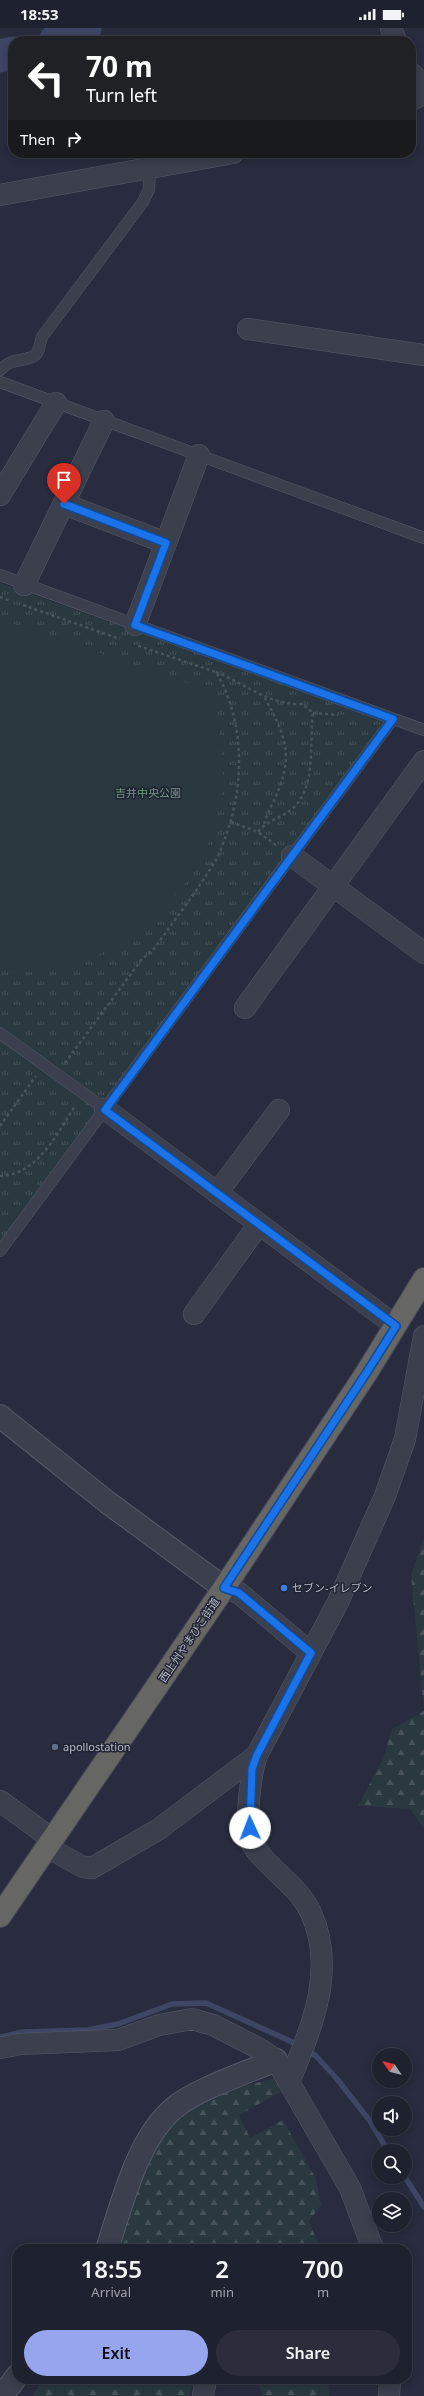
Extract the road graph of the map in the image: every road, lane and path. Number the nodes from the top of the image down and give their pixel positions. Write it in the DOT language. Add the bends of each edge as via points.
graph roads {
  1 [pos="416,78"];
  2 [pos="424,87"];
  3 [pos="205,158"];
  4 [pos="150,168"];
  5 [pos="0,195"];
  6 [pos="248,329"];
  7 [pos="424,355"];
  8 [pos="0,370"];
  9 [pos="0,382"];
  10 [pos="56,403"];
  11 [pos="104,421"];
  12 [pos="199,456"];
  13 [pos="0,496"];
  14 [pos="64,504"];
  15 [pos="424,538"];
  16 [pos="166,543"];
  17 [pos="0,576"];
  18 [pos="0,597"];
  19 [pos="21,597"];
  20 [pos="132,637"];
  21 [pos="216,672"];
  22 [pos="265,698"];
  23 [pos="393,719"];
  24 [pos="424,730"];
  25 [pos="421,773"];
  26 [pos="231,822"];
  27 [pos="264,824"];
  28 [pos="258,832"];
  29 [pos="292,856"];
  30 [pos="334,887"];
  31 [pos="424,953"];
  32 [pos="245,1008"];
  33 [pos="0,1034"];
  34 [pos="43,1065"];
  35 [pos="56,1075"];
  36 [pos="83,1094"];
  37 [pos="105,1110"];
  38 [pos="279,1110"];
  39 [pos="0,1126"];
  40 [pos="0,1176"];
  41 [pos="217,1193"];
  42 [pos="259,1224"];
  43 [pos="0,1251"];
  44 [pos="424,1280"];
  45 [pos="194,1314"];
  46 [pos="396,1326"];
  47 [pos="424,1336"];
  48 [pos="0,1416"];
  49 [pos="224,1588"];
  50 [pos="311,1653"];
  51 [pos="257,1755"];
  52 [pos="0,1801"];
  53 [pos="50,1843"];
  54 [pos="0,1916"];
  55 [pos="0,2048"];
  56 [pos="276,2060"];
  57 [pos="289,2082"];
  58 [pos="109,2244"];
  59 [pos="371,2244"];
  60 [pos="205,2384"];
  61 [pos="390,2384"];
  62 [pos="203,2396"];
  63 [pos="389,2396"];
  1 -- 2 [label="street"];
  3 -- 4 [label="street"];
  4 -- 5 [label="street"];
  4 -- 8 [label="lane" via="150,184 143,202 42,337 38,352 30,358 11,360"];
  6 -- 7 [label="street"];
  9 -- 10 [label="lane"];
  10 -- 11 [label="lane"];
  10 -- 13 [label="street"];
  11 -- 12 [label="lane"];
  11 -- 14 [label="street"];
  12 -- 15 [label="lane"];
  12 -- 16 [label="street"];
  14 -- 16 [label="street"];
  14 -- 19 [label="street"];
  16 -- 20 [label="street"];
  17 -- 19 [label="lane"];
  18 -- 19 [label="path"];
  19 -- 20 [label="lane"];
  19 -- 20 [label="path"];
  20 -- 21 [label="path"];
  20 -- 23 [label="lane"];
  21 -- 22 [label="path" via="237,680"];
  21 -- 26 [label="path" via="226,689 234,718 239,757 238,791"];
  22 -- 27 [label="path" via="287,747 287,762 281,784"];
  22 -- 27 [label="path" via="303,704 313,713 309,773 302,795 294,807 281,817"];
  23 -- 24 [label="lane"];
  23 -- 29 [label="lane"];
  25 -- 30 [label="street"];
  26 -- 28 [label="path"];
  26 -- 35 [label="path" via="217,859 153,950 142,959"];
  27 -- 28 [label="path"];
  28 -- 29 [label="path"];
  29 -- 30 [label="street"];
  29 -- 37 [label="lane"];
  30 -- 31 [label="street"];
  30 -- 32 [label="street"];
  33 -- 34 [label="lane"];
  34 -- 35 [label="lane"];
  34 -- 39 [label="path"];
  35 -- 36 [label="lane"];
  36 -- 37 [label="lane"];
  36 -- 40 [label="path" via="45,1152 7,1176"];
  37 -- 41 [label="street"];
  37 -- 43 [label="lane"];
  38 -- 41 [label="street"];
  41 -- 42 [label="street"];
  42 -- 45 [label="street"];
  42 -- 46 [label="street"];
  44 -- 46 [label="highway, 西上州やまびこ街道"];
  46 -- 49 [label="highway, 西上州やまびこ街道"];
  47 -- 50 [label="street" via="405,1439 385,1496 338,1602"];
  48 -- 49 [label="street" via="107,1502"];
  49 -- 50 [label="street" via="239,1593"];
  49 -- 53 [label="highway, 西上州やまびこ街道"];
  50 -- 51 [label="street"];
  51 -- 53 [label="street" via="159,1829 92,1868 83,1867"];
  51 -- 57 [label="street" via="252,1769 249,1815 251,1842 265,1860 298,1891 311,1913 322,1962 321,1988 314,2018"];
  52 -- 53 [label="street"];
  53 -- 54 [label="highway, 西上州やまびこ街道"];
  55 -- 56 [label="street" via="21,2044 118,2040 159,2025 192,2018 213,2025"];
  56 -- 57 [label="street"];
  56 -- 58 [label="street" via="206,2090 175,2107 154,2127 130,2180"];
  57 -- 59 [label="street" via="350,2188"];
  60 -- 62 [label="street"];
  61 -- 63 [label="street"];
}
